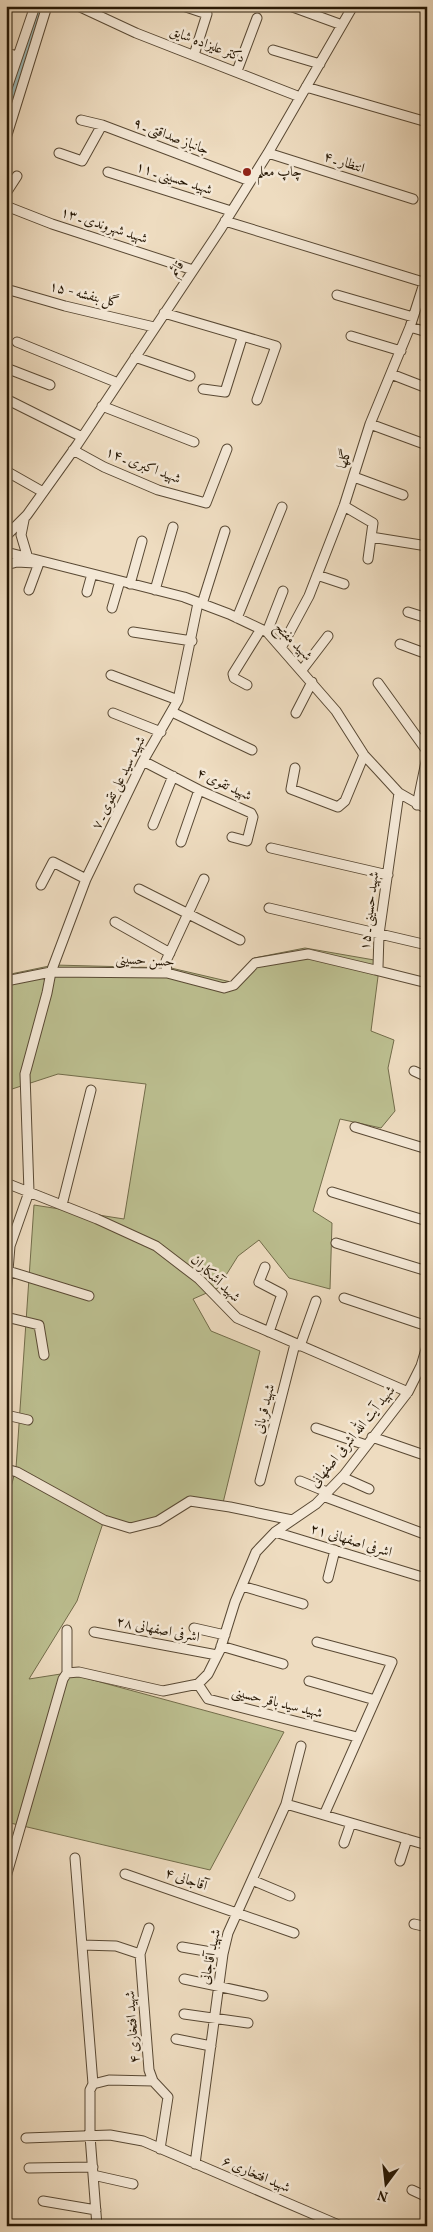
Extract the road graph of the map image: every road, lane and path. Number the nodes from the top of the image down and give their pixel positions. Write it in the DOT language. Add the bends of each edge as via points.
graph roads {
  1 [pos="36,6"];
  2 [pos="47,6"];
  3 [pos="78,6"];
  4 [pos="183,6"];
  5 [pos="290,6"];
  6 [pos="353,6"];
  7 [pos="257,18"];
  8 [pos="342,25"];
  9 [pos="273,50"];
  10 [pos="6,53"];
  11 [pos="194,55"];
  12 [pos="18,56"];
  13 [pos="320,64"];
  14 [pos="237,71"];
  15 [pos="306,87"];
  16 [pos="6,91"];
  17 [pos="300,97"];
  18 [pos="81,120"];
  19 [pos="427,122"];
  20 [pos="102,125"];
  21 [pos="6,138"];
  22 [pos="59,153"];
  23 [pos="268,153"];
  24 [pos="108,172"];
  25 [pos="17,176"];
  26 [pos="250,181"];
  27 [pos="6,193"];
  28 [pos="413,199"];
  29 [pos="6,206"];
  30 [pos="231,211"];
  31 [pos="225,221"];
  32 [pos="193,270"];
  33 [pos="425,278"];
  34 [pos="6,289"];
  35 [pos="337,295"];
  36 [pos="164,313"];
  37 [pos="411,322"];
  38 [pos="154,327"];
  39 [pos="427,332"];
  40 [pos="351,336"];
  41 [pos="242,338"];
  42 [pos="17,342"];
  43 [pos="401,351"];
  44 [pos="134,357"];
  45 [pos="6,368"];
  46 [pos="391,374"];
  47 [pos="190,376"];
  48 [pos="118,383"];
  49 [pos="50,385"];
  50 [pos="427,388"];
  51 [pos="203,389"];
  52 [pos="6,399"];
  53 [pos="257,400"];
  54 [pos="102,406"];
  55 [pos="370,424"];
  56 [pos="82,436"];
  57 [pos="194,442"];
  58 [pos="427,445"];
  59 [pos="227,449"];
  60 [pos="73,450"];
  61 [pos="6,471"];
  62 [pos="354,477"];
  63 [pos="43,492"];
  64 [pos="403,494"];
  65 [pos="344,506"];
  66 [pos="282,507"];
  67 [pos="27,515"];
  68 [pos="173,527"];
  69 [pos="225,530"];
  70 [pos="6,536"];
  71 [pos="371,538"];
  72 [pos="142,541"];
  73 [pos="427,546"];
  74 [pos="6,552"];
  75 [pos="27,555"];
  76 [pos="368,558"];
  77 [pos="39,563"];
  78 [pos="6,565"];
  79 [pos="57,565"];
  80 [pos="92,574"];
  81 [pos="317,575"];
  82 [pos="120,581"];
  83 [pos="130,584"];
  84 [pos="344,584"];
  85 [pos="29,590"];
  86 [pos="154,590"];
  87 [pos="87,592"];
  88 [pos="282,592"];
  89 [pos="200,603"];
  90 [pos="112,608"];
  91 [pos="408,612"];
  92 [pos="237,618"];
  93 [pos="427,618"];
  94 [pos="264,630"];
  95 [pos="133,632"];
  96 [pos="328,636"];
  97 [pos="192,641"];
  98 [pos="400,644"];
  99 [pos="281,648"];
  100 [pos="427,654"];
  101 [pos="302,670"];
  102 [pos="111,675"];
  103 [pos="312,682"];
  104 [pos="378,682"];
  105 [pos="247,685"];
  106 [pos="178,700"];
  107 [pos="172,712"];
  108 [pos="112,713"];
  109 [pos="296,714"];
  110 [pos="161,732"];
  111 [pos="252,750"];
  112 [pos="427,751"];
  113 [pos="364,755"];
  114 [pos="427,757"];
  115 [pos="144,761"];
  116 [pos="295,768"];
  117 [pos="173,776"];
  118 [pos="199,790"];
  119 [pos="399,793"];
  120 [pos="417,805"];
  121 [pos="427,809"];
  122 [pos="153,826"];
  123 [pos="232,837"];
  124 [pos="181,842"];
  125 [pos="271,848"];
  126 [pos="388,875"];
  127 [pos="86,879"];
  128 [pos="204,879"];
  129 [pos="41,885"];
  130 [pos="139,889"];
  131 [pos="269,908"];
  132 [pos="187,915"];
  133 [pos="115,922"];
  134 [pos="379,934"];
  135 [pos="240,940"];
  136 [pos="427,945"];
  137 [pos="170,953"];
  138 [pos="255,963"];
  139 [pos="375,970"];
  140 [pos="51,972"];
  141 [pos="167,973"];
  142 [pos="6,981"];
  143 [pos="427,983"];
  144 [pos="414,1071"];
  145 [pos="427,1077"];
  146 [pos="91,1090"];
  147 [pos="355,1127"];
  148 [pos="427,1149"];
  149 [pos="6,1183"];
  150 [pos="29,1192"];
  151 [pos="332,1192"];
  152 [pos="62,1205"];
  153 [pos="427,1221"];
  154 [pos="336,1243"];
  155 [pos="8,1246"];
  156 [pos="265,1267"];
  157 [pos="8,1271"];
  158 [pos="427,1272"];
  159 [pos="6,1295"];
  160 [pos="89,1296"];
  161 [pos="344,1298"];
  162 [pos="316,1301"];
  163 [pos="6,1317"];
  164 [pos="427,1326"];
  165 [pos="269,1332"];
  166 [pos="298,1345"];
  167 [pos="427,1346"];
  168 [pos="44,1355"];
  169 [pos="424,1366"];
  170 [pos="408,1392"];
  171 [pos="6,1415"];
  172 [pos="28,1420"];
  173 [pos="316,1428"];
  174 [pos="369,1441"];
  175 [pos="427,1456"];
  176 [pos="6,1469"];
  177 [pos="342,1477"];
  178 [pos="260,1481"];
  179 [pos="300,1481"];
  180 [pos="369,1489"];
  181 [pos="325,1494"];
  182 [pos="292,1520"];
  183 [pos="275,1532"];
  184 [pos="427,1535"];
  185 [pos="335,1550"];
  186 [pos="418,1576"];
  187 [pos="328,1578"];
  188 [pos="242,1586"];
  189 [pos="303,1604"];
  190 [pos="194,1628"];
  191 [pos="67,1630"];
  192 [pos="94,1632"];
  193 [pos="225,1635"];
  194 [pos="317,1642"];
  195 [pos="219,1651"];
  196 [pos="283,1664"];
  197 [pos="67,1673"];
  198 [pos="309,1681"];
  199 [pos="198,1684"];
  200 [pos="375,1700"];
  201 [pos="357,1737"];
  202 [pos="301,1746"];
  203 [pos="286,1804"];
  204 [pos="324,1816"];
  205 [pos="351,1823"];
  206 [pos="407,1839"];
  207 [pos="344,1843"];
  208 [pos="427,1844"];
  209 [pos="75,1858"];
  210 [pos="400,1861"];
  211 [pos="125,1874"];
  212 [pos="6,1876"];
  213 [pos="252,1880"];
  214 [pos="290,1896"];
  215 [pos="238,1913"];
  216 [pos="414,1924"];
  217 [pos="427,1927"];
  218 [pos="149,1928"];
  219 [pos="294,1933"];
  220 [pos="82,1945"];
  221 [pos="182,1947"];
  222 [pos="140,1954"];
  223 [pos="223,1954"];
  224 [pos="184,1979"];
  225 [pos="219,1987"];
  226 [pos="263,1996"];
  227 [pos="184,2014"];
  228 [pos="215,2018"];
  229 [pos="248,2022"];
  230 [pos="176,2039"];
  231 [pos="211,2046"];
  232 [pos="153,2081"];
  233 [pos="93,2084"];
  234 [pos="90,2136"];
  235 [pos="26,2138"];
  236 [pos="160,2149"];
  237 [pos="195,2164"];
  238 [pos="29,2168"];
  239 [pos="93,2171"];
  240 [pos="133,2184"];
  241 [pos="412,2190"];
  242 [pos="427,2197"];
  243 [pos="43,2201"];
  244 [pos="96,2210"];
  245 [pos="96,2226"];
  246 [pos="341,2226"];
  1 -- 12 [label="street"];
  2 -- 21 [label="street"];
  3 -- 11 [label="street, دکتر علیزاده شایق"];
  4 -- 11 [label="street" via="207,14"];
  5 -- 8 [label="street"];
  6 -- 8 [label="street, قائم"];
  7 -- 14 [label="street"];
  8 -- 13 [label="street, قائم"];
  9 -- 13 [label="street"];
  10 -- 12 [label="street"];
  11 -- 14 [label="street, دکتر علیزاده شایق"];
  12 -- 16 [label="street"];
  13 -- 15 [label="street, قائم"];
  14 -- 17 [label="street, دکتر علیزاده شایق"];
  15 -- 17 [label="street, قائم"];
  15 -- 19 [label="street"];
  17 -- 23 [label="street, قائم"];
  18 -- 20 [label="street, جانباز صداقتی ـ ۹"];
  20 -- 22 [label="street" via="82,161"];
  20 -- 26 [label="street, جانباز صداقتی ـ ۹"];
  23 -- 26 [label="street, قائم"];
  23 -- 28 [label="street, انتظار ـ ۴"];
  24 -- 30 [label="street, شهید حسینی ـ ۱۱"];
  25 -- 27 [label="street"];
  26 -- 30 [label="street, قائم"];
  29 -- 32 [label="street, شهید شهروندی ـ ۱۳"];
  30 -- 31 [label="street, قائم"];
  31 -- 32 [label="street, قائم"];
  31 -- 33 [label="street" via="328,253"];
  32 -- 36 [label="street, قائم"];
  33 -- 37 [label="street, گلها"];
  34 -- 38 [label="street, گل بنفشه - ۱۵"];
  35 -- 37 [label="street"];
  36 -- 38 [label="street, قائم"];
  36 -- 41 [label="street"];
  37 -- 39 [label="street"];
  37 -- 43 [label="street, گلها"];
  38 -- 44 [label="street, قائم"];
  40 -- 43 [label="street"];
  41 -- 51 [label="street" via="225,392"];
  41 -- 53 [label="street" via="276,346"];
  42 -- 48 [label="street"];
  43 -- 46 [label="street, گلها"];
  44 -- 47 [label="street"];
  44 -- 48 [label="street, قائم"];
  45 -- 49 [label="street"];
  46 -- 50 [label="street"];
  46 -- 55 [label="street, گلها"];
  48 -- 54 [label="street, قائم"];
  52 -- 56 [label="street"];
  54 -- 56 [label="street, قائم"];
  54 -- 57 [label="street"];
  55 -- 58 [label="street"];
  55 -- 62 [label="street, گلها"];
  56 -- 60 [label="street, قائم"];
  59 -- 60 [label="street, شهید اکبری ـ ۱۴" via="206,502 158,490"];
  60 -- 63 [label="street, قائم"];
  61 -- 63 [label="street"];
  62 -- 64 [label="street"];
  62 -- 65 [label="street, گلها"];
  63 -- 67 [label="street, قائم"];
  65 -- 71 [label="street" via="373,523"];
  65 -- 81 [label="street, گلها"];
  66 -- 92 [label="street"];
  67 -- 70 [label="street, قائم"];
  67 -- 75 [label="street" via="21,542"];
  68 -- 86 [label="street"];
  69 -- 89 [label="street, شهید سید علی تقوی ـ ۷"];
  71 -- 73 [label="street"];
  71 -- 76 [label="street"];
  72 -- 83 [label="street"];
  74 -- 75 [label="street"];
  75 -- 79 [label="street"];
  77 -- 78 [label="street"];
  77 -- 79 [label="street"];
  77 -- 85 [label="street"];
  79 -- 80 [label="street, شهید مفتح"];
  80 -- 82 [label="street, شهید مفتح"];
  80 -- 87 [label="street"];
  81 -- 84 [label="street"];
  81 -- 99 [label="street, گلها"];
  82 -- 83 [label="street, شهید مفتح"];
  82 -- 90 [label="street"];
  83 -- 86 [label="street, شهید مفتح"];
  86 -- 89 [label="street, شهید مفتح"];
  88 -- 94 [label="street"];
  89 -- 92 [label="street, شهید مفتح"];
  89 -- 97 [label="street, شهید سید علی تقوی ـ ۷"];
  91 -- 93 [label="street"];
  92 -- 94 [label="street, شهید مفتح"];
  94 -- 99 [label="street, شهید مفتح"];
  94 -- 105 [label="street" via="233,674 234,678"];
  95 -- 97 [label="street"];
  96 -- 101 [label="street"];
  97 -- 106 [label="street, شهید سید علی تقوی ـ ۷"];
  98 -- 100 [label="street"];
  99 -- 101 [label="street, شهید مفتح"];
  101 -- 103 [label="street, شهید مفتح"];
  102 -- 106 [label="street"];
  103 -- 109 [label="street"];
  103 -- 113 [label="street, شهید مفتح" via="336,711"];
  104 -- 112 [label="street"];
  106 -- 107 [label="street, شهید سید علی تقوی ـ ۷"];
  107 -- 110 [label="street, شهید سید علی تقوی ـ ۷"];
  107 -- 111 [label="street"];
  108 -- 110 [label="street"];
  110 -- 115 [label="street, شهید سید علی تقوی ـ ۷"];
  113 -- 116 [label="street" via="345,801 338,807 291,789"];
  113 -- 119 [label="street, شهید مفتح"];
  114 -- 120 [label="street"];
  115 -- 117 [label="street, شهید تقوی ۴"];
  115 -- 127 [label="street, شهید سید علی تقوی ـ ۷"];
  117 -- 118 [label="street, شهید تقوی ۴"];
  117 -- 122 [label="street"];
  118 -- 123 [label="street, شهید تقوی ۴" via="251,813 253,817 247,841"];
  118 -- 124 [label="street"];
  119 -- 120 [label="street, شهید مفتح"];
  119 -- 126 [label="street, شهید حسینی ـ ۱۵"];
  120 -- 121 [label="street, شهید مفتح"];
  125 -- 126 [label="street"];
  126 -- 134 [label="street, شهید حسینی ـ ۱۵"];
  127 -- 129 [label="street" via="53,862"];
  127 -- 140 [label="street, شهید سید علی تقوی ـ ۷"];
  128 -- 132 [label="street"];
  130 -- 132 [label="street"];
  131 -- 134 [label="street"];
  132 -- 135 [label="street"];
  132 -- 137 [label="street"];
  133 -- 137 [label="street"];
  134 -- 136 [label="street"];
  134 -- 139 [label="street, شهید حسینی ـ ۱۵" via="378,967"];
  137 -- 141 [label="street" via="166,961"];
  138 -- 139 [label="street, شهید حسینی ـ ۱۵" via="308,954"];
  138 -- 141 [label="street, حسن حسینی" via="234,985 224,988"];
  139 -- 143 [label="street"];
  140 -- 141 [label="street, حسن حسینی"];
  140 -- 142 [label="street, حسن حسینی"];
  140 -- 150 [label="street, شهید سید علی تقوی ـ ۷" via="25,1074"];
  144 -- 145 [label="street"];
  146 -- 152 [label="street"];
  147 -- 148 [label="street"];
  149 -- 150 [label="street, شهید آشکاران"];
  150 -- 152 [label="street, شهید آشکاران"];
  150 -- 155 [label="street"];
  151 -- 153 [label="street"];
  152 -- 165 [label="street, شهید آشکاران" via="156,1246 199,1279 237,1318"];
  154 -- 158 [label="street"];
  155 -- 157 [label="street"];
  156 -- 165 [label="street" via="259,1282 282,1294"];
  157 -- 159 [label="street"];
  157 -- 160 [label="street"];
  161 -- 164 [label="street"];
  162 -- 166 [label="street, شهید قربانی"];
  163 -- 168 [label="street" via="39,1324"];
  165 -- 166 [label="street, شهید آشکاران"];
  166 -- 170 [label="street, شهید آشکاران"];
  166 -- 178 [label="street, شهید قربانی"];
  167 -- 169 [label="street, شهید آیت الله اشرفی اصفهانی"];
  169 -- 170 [label="street, شهید آیت الله اشرفی اصفهانی"];
  170 -- 174 [label="street, شهید آیت الله اشرفی اصفهانی"];
  171 -- 172 [label="street"];
  173 -- 174 [label="street"];
  174 -- 175 [label="street"];
  174 -- 177 [label="street, شهید آیت الله اشرفی اصفهانی"];
  176 -- 182 [label="street" via="104,1520 130,1528 158,1520 190,1502"];
  177 -- 180 [label="street"];
  177 -- 181 [label="street, شهید آیت الله اشرفی اصفهانی"];
  179 -- 181 [label="street"];
  181 -- 182 [label="street, شهید آیت الله اشرفی اصفهانی"];
  181 -- 184 [label="street"];
  182 -- 183 [label="street, شهید آیت الله اشرفی اصفهانی"];
  183 -- 185 [label="street, اشرفی اصفهانی ۲۱"];
  183 -- 188 [label="street, شهید آیت الله اشرفی اصفهانی" via="256,1552"];
  185 -- 186 [label="street, اشرفی اصفهانی ۲۱"];
  185 -- 187 [label="street"];
  188 -- 189 [label="street"];
  188 -- 193 [label="street, شهید آیت الله اشرفی اصفهانی"];
  190 -- 193 [label="street"];
  191 -- 197 [label="street"];
  192 -- 195 [label="street, اشرفی اصفهانی ۲۸"];
  193 -- 195 [label="street, شهید آیت الله اشرفی اصفهانی"];
  194 -- 200 [label="street" via="392,1662"];
  195 -- 196 [label="street, اشرفی اصفهانی ۲۸"];
  195 -- 199 [label="street, شهید آیت الله اشرفی اصفهانی" via="208,1674"];
  197 -- 199 [label="street" via="79,1672 163,1691"];
  197 -- 212 [label="street"];
  198 -- 200 [label="street"];
  199 -- 201 [label="street, شهید سید باقر حسینی" via="208,1699"];
  200 -- 201 [label="street"];
  201 -- 204 [label="street"];
  202 -- 203 [label="street, شهید آقاجانی"];
  203 -- 204 [label="street"];
  203 -- 213 [label="street, شهید آقاجانی"];
  204 -- 205 [label="street"];
  205 -- 206 [label="street"];
  205 -- 207 [label="street"];
  206 -- 208 [label="street"];
  206 -- 210 [label="street"];
  209 -- 220 [label="street"];
  211 -- 215 [label="street, آقاجانی ۴"];
  213 -- 214 [label="street"];
  213 -- 215 [label="street, شهید آقاجانی"];
  215 -- 219 [label="street, آقاجانی ۴"];
  215 -- 223 [label="street, شهید آقاجانی" via="228,1933"];
  216 -- 217 [label="street"];
  218 -- 222 [label="street, شهید افتخاری ۴"];
  220 -- 222 [label="street" via="116,1946"];
  220 -- 233 [label="street"];
  221 -- 223 [label="street"];
  222 -- 232 [label="street, شهید افتخاری ۴" via="149,2070"];
  223 -- 225 [label="street, شهید آقاجانی"];
  224 -- 225 [label="street"];
  225 -- 226 [label="street"];
  225 -- 228 [label="street, شهید آقاجانی"];
  227 -- 228 [label="street"];
  228 -- 229 [label="street"];
  228 -- 231 [label="street, شهید آقاجانی"];
  230 -- 231 [label="street"];
  231 -- 237 [label="street, شهید آقاجانی"];
  232 -- 233 [label="street" via="109,2080"];
  232 -- 236 [label="street, شهید افتخاری ۴" via="168,2096"];
  233 -- 234 [label="street" via="90,2090"];
  234 -- 235 [label="street, شهید افتخاری ۶"];
  234 -- 236 [label="street, شهید افتخاری ۶" via="126,2136"];
  234 -- 239 [label="street"];
  236 -- 237 [label="street, شهید افتخاری ۶"];
  237 -- 246 [label="street, شهید افتخاری ۶"];
  238 -- 239 [label="street"];
  239 -- 240 [label="street"];
  239 -- 244 [label="street"];
  241 -- 242 [label="street"];
  243 -- 244 [label="street"];
  244 -- 245 [label="street"];
}
